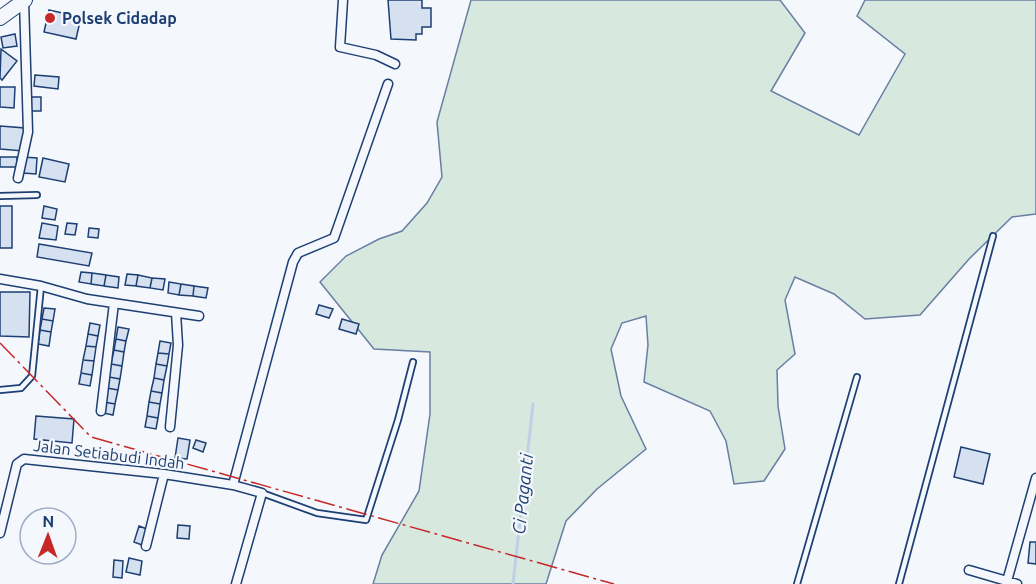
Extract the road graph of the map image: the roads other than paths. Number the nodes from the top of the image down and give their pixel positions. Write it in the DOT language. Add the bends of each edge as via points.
graph roads {
  1 [pos="344,0"];
  2 [pos="24,1"];
  3 [pos="0,18"];
  4 [pos="395,64"];
  5 [pos="387,84"];
  6 [pos="18,178"];
  7 [pos="0,195"];
  8 [pos="37,195"];
  9 [pos="993,236"];
  10 [pos="0,279"];
  11 [pos="41,286"];
  12 [pos="114,303"];
  13 [pos="176,313"];
  14 [pos="199,316"];
  15 [pos="413,362"];
  16 [pos="856,377"];
  17 [pos="0,390"];
  18 [pos="101,411"];
  19 [pos="170,427"];
  20 [pos="164,474"];
  21 [pos="1036,478"];
  22 [pos="233,485"];
  23 [pos="262,493"];
  24 [pos="0,533"];
  25 [pos="146,546"];
  26 [pos="969,570"];
  27 [pos="1007,581"];
  28 [pos="236,584"];
  29 [pos="797,584"];
  30 [pos="899,584"];
  31 [pos="1017,584"];
  1 -- 4 [label="street" via="340,47"];
  2 -- 3 [label="main road"];
  2 -- 6 [label="street" via="28,132"];
  5 -- 22 [label="street" via="334,238 298,253 293,262"];
  7 -- 8 [label="lane"];
  9 -- 30 [label="lane"];
  10 -- 11 [label="street"];
  11 -- 12 [label="street"];
  11 -- 17 [label="lane" via="32,376 21,388"];
  12 -- 13 [label="street"];
  12 -- 18 [label="street"];
  13 -- 14 [label="street"];
  13 -- 19 [label="street" via="178,345"];
  15 -- 23 [label="lane" via="366,520 317,513"];
  16 -- 29 [label="lane"];
  20 -- 22 [label="street, Jalan Setiabudi Indah"];
  20 -- 24 [label="street, Jalan Setiabudi Indah" via="24,459 17,464"];
  20 -- 25 [label="street"];
  21 -- 27 [label="street"];
  22 -- 23 [label="street, Jalan Setiabudi Indah"];
  23 -- 28 [label="street"];
  26 -- 27 [label="street"];
  27 -- 31 [label="street"];
}
